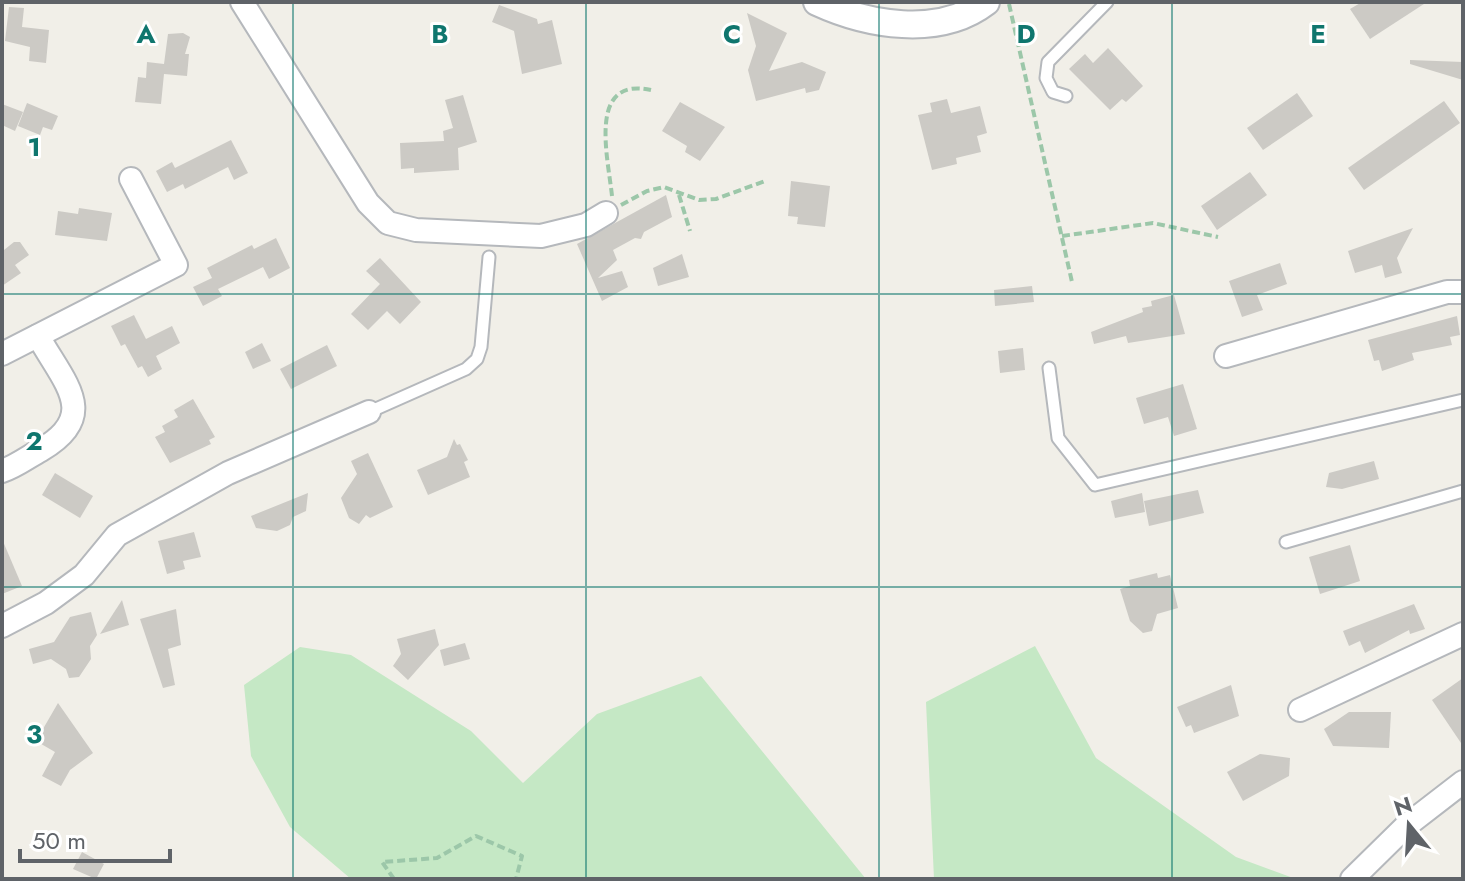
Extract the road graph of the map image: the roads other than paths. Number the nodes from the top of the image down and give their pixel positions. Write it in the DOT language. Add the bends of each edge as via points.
graph roads {
  1 [pos="242,2"];
  2 [pos="817,2"];
  3 [pos="986,2"];
  4 [pos="1107,2"];
  5 [pos="1066,96"];
  6 [pos="131,179"];
  7 [pos="606,213"];
  8 [pos="489,257"];
  9 [pos="1463,292"];
  10 [pos="38,336"];
  11 [pos="2,354"];
  12 [pos="1226,356"];
  13 [pos="1049,368"];
  14 [pos="1463,400"];
  15 [pos="369,412"];
  16 [pos="2,471"];
  17 [pos="1463,491"];
  18 [pos="1286,542"];
  19 [pos="2,626"];
  20 [pos="1463,634"];
  21 [pos="1300,710"];
  22 [pos="1463,782"];
  23 [pos="1352,879"];
  1 -- 7 [label="street" via="368,203 388,223 416,230 541,236 586,225"];
  2 -- 3 [label="street" via="895,24 939,23"];
  4 -- 5 [label="lane" via="1048,62 1046,78 1053,92"];
  6 -- 10 [label="street" via="176,265"];
  8 -- 15 [label="lane" via="477,359 466,369"];
  9 -- 12 [label="street" via="1447,292"];
  10 -- 11 [label="street"];
  10 -- 16 [label="street" via="72,397 74,420 63,437"];
  13 -- 14 [label="lane" via="1058,438 1095,485"];
  15 -- 19 [label="street" via="228,473 117,535 84,575"];
  17 -- 18 [label="lane"];
  20 -- 21 [label="street"];
  22 -- 23 [label="street" via="1406,826"];
}
